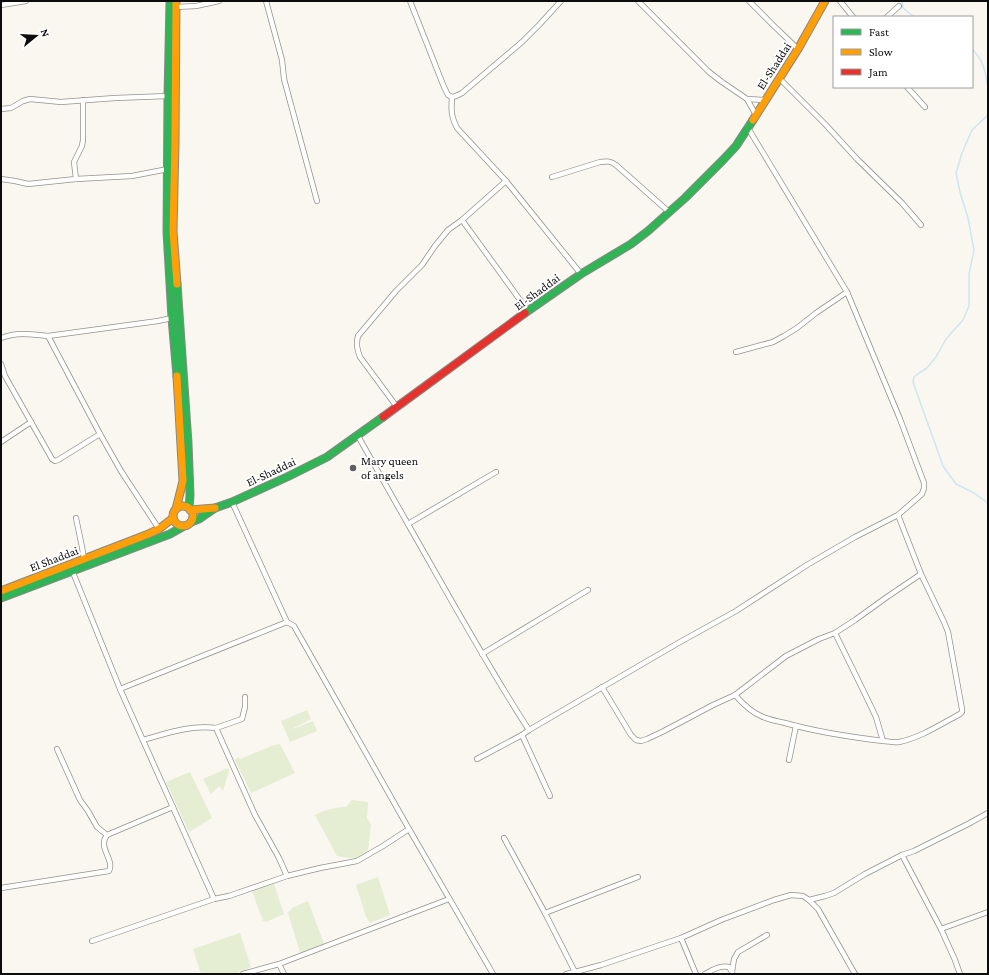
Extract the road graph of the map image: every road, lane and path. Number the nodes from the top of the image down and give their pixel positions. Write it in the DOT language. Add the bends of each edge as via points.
graph roads {
  1 [pos="26,1"];
  2 [pos="219,1"];
  3 [pos="266,1"];
  4 [pos="410,1"];
  5 [pos="562,1"];
  6 [pos="638,1"];
  7 [pos="749,1"];
  8 [pos="825,1"];
  9 [pos="840,1"];
  10 [pos="173,4"];
  11 [pos="1,5"];
  12 [pos="899,6"];
  13 [pos="852,16"];
  14 [pos="887,16"];
  15 [pos="798,49"];
  16 [pos="780,79"];
  17 [pos="908,88"];
  18 [pos="168,96"];
  19 [pos="452,97"];
  20 [pos="747,99"];
  21 [pos="83,100"];
  22 [pos="765,100"];
  23 [pos="925,107"];
  24 [pos="1,110"];
  25 [pos="756,115"];
  26 [pos="748,128"];
  27 [pos="168,169"];
  28 [pos="552,177"];
  29 [pos="1,179"];
  30 [pos="76,179"];
  31 [pos="506,181"];
  32 [pos="317,201"];
  33 [pos="669,212"];
  34 [pos="462,220"];
  35 [pos="922,225"];
  36 [pos="170,231"];
  37 [pos="581,274"];
  38 [pos="847,292"];
  39 [pos="528,311"];
  40 [pos="172,318"];
  41 [pos="48,336"];
  42 [pos="1,338"];
  43 [pos="736,352"];
  44 [pos="1,364"];
  45 [pos="181,391"];
  46 [pos="397,408"];
  47 [pos="31,422"];
  48 [pos="100,434"];
  49 [pos="358,436"];
  50 [pos="1,442"];
  51 [pos="496,472"];
  52 [pos="232,502"];
  53 [pos="215,508"];
  54 [pos="176,509"];
  55 [pos="189,509"];
  56 [pos="898,515"];
  57 [pos="76,518"];
  58 [pos="173,518"];
  59 [pos="187,524"];
  60 [pos="408,524"];
  61 [pos="159,529"];
  62 [pos="84,559"];
  63 [pos="71,568"];
  64 [pos="921,574"];
  65 [pos="588,590"];
  66 [pos="1,591"];
  67 [pos="1,598"];
  68 [pos="287,622"];
  69 [pos="835,633"];
  70 [pos="482,654"];
  71 [pos="602,687"];
  72 [pos="120,689"];
  73 [pos="735,695"];
  74 [pos="245,697"];
  75 [pos="796,726"];
  76 [pos="216,728"];
  77 [pos="529,730"];
  78 [pos="522,735"];
  79 [pos="143,740"];
  80 [pos="883,741"];
  81 [pos="57,749"];
  82 [pos="477,759"];
  83 [pos="789,760"];
  84 [pos="550,796"];
  85 [pos="173,807"];
  86 [pos="988,813"];
  87 [pos="408,829"];
  88 [pos="107,835"];
  89 [pos="504,838"];
  90 [pos="902,855"];
  91 [pos="288,876"];
  92 [pos="638,878"];
  93 [pos="1,888"];
  94 [pos="214,899"];
  95 [pos="449,899"];
  96 [pos="809,900"];
  97 [pos="988,912"];
  98 [pos="545,913"];
  99 [pos="941,929"];
  100 [pos="767,935"];
  101 [pos="681,938"];
  102 [pos="92,941"];
  103 [pos="279,964"];
  104 [pos="575,973"];
  105 [pos="733,973"];
  106 [pos="244,974"];
  107 [pos="284,974"];
  108 [pos="493,974"];
  109 [pos="566,974"];
  110 [pos="696,974"];
  111 [pos="705,974"];
  112 [pos="855,974"];
  113 [pos="960,974"];
  1 -- 11 [label="street"];
  2 -- 10 [label="street" via="196,6"];
  3 -- 32 [label="street"];
  4 -- 19 [label="street" via="444,87"];
  5 -- 19 [label="street" via="522,42 462,93"];
  6 -- 20 [label="street" via="709,72"];
  7 -- 15 [label="street"];
  8 -- 15 [label="street, El-Shaddai"];
  9 -- 13 [label="street"];
  10 -- 18 [label="street"];
  10 -- 36 [label="street" via="175,144"];
  12 -- 14 [label="street"];
  15 -- 16 [label="street, El-Shaddai"];
  16 -- 22 [label="street, El-Shaddai"];
  16 -- 35 [label="street"];
  17 -- 23 [label="street"];
  18 -- 21 [label="street"];
  18 -- 27 [label="street"];
  19 -- 31 [label="street" via="451,112 457,128"];
  20 -- 22 [label="street"];
  20 -- 25 [label="street"];
  21 -- 24 [label="street" via="61,102 30,99"];
  21 -- 30 [label="street" via="83,140 74,162"];
  22 -- 25 [label="street, El-Shaddai"];
  25 -- 26 [label="street, El-Shaddai"];
  26 -- 33 [label="street, El-Shaddai" via="723,160"];
  26 -- 38 [label="street"];
  27 -- 30 [label="street" via="132,176"];
  27 -- 36 [label="street"];
  28 -- 33 [label="street" via="600,162 611,162"];
  29 -- 30 [label="street" via="28,184"];
  31 -- 34 [label="street"];
  31 -- 37 [label="street"];
  33 -- 37 [label="street, El-Shaddai" via="631,244"];
  34 -- 39 [label="street"];
  34 -- 46 [label="street" via="448,230 422,265 358,336 356,344 360,357"];
  36 -- 40 [label="street"];
  36 -- 45 [label="street"];
  37 -- 39 [label="street, El-Shaddai"];
  38 -- 43 [label="street" via="798,328 773,342"];
  38 -- 56 [label="street" via="924,483 922,494"];
  39 -- 46 [label="street, El-Shaddai"];
  40 -- 41 [label="street"];
  40 -- 45 [label="street"];
  41 -- 42 [label="street" via="24,333"];
  41 -- 48 [label="street"];
  44 -- 47 [label="street"];
  45 -- 54 [label="street" via="183,481"];
  45 -- 55 [label="street" via="189,458"];
  46 -- 49 [label="street, El-Shaddai"];
  47 -- 48 [label="street" via="55,461"];
  47 -- 50 [label="street"];
  48 -- 61 [label="street" via="121,472"];
  49 -- 52 [label="street, El-Shaddai" via="327,457"];
  49 -- 60 [label="street"];
  51 -- 60 [label="street"];
  52 -- 53 [label="street, El-Shaddai"];
  52 -- 68 [label="street"];
  53 -- 55 [label="street"];
  53 -- 59 [label="street, El-Shaddai"];
  54 -- 55 [label="street" via="183,506"];
  54 -- 58 [label="street"];
  55 -- 59 [label="street" via="192,516"];
  56 -- 64 [label="street"];
  56 -- 71 [label="street" via="855,537 731,614"];
  57 -- 62 [label="street"];
  58 -- 59 [label="street" via="181,526"];
  58 -- 61 [label="street, El Shaddai"];
  59 -- 63 [label="street, El-Shaddai" via="170,534"];
  60 -- 70 [label="street"];
  61 -- 62 [label="street, El Shaddai"];
  62 -- 63 [label="street, El Shaddai"];
  63 -- 66 [label="street, El Shaddai"];
  63 -- 67 [label="street"];
  63 -- 72 [label="street"];
  64 -- 69 [label="street"];
  64 -- 80 [label="street" via="948,632 962,712 926,733 897,742"];
  65 -- 70 [label="street"];
  68 -- 72 [label="street"];
  68 -- 87 [label="street" via="294,626"];
  69 -- 73 [label="street" via="786,656"];
  69 -- 80 [label="street" via="876,717"];
  70 -- 77 [label="street"];
  71 -- 73 [label="street" via="631,735 641,741"];
  71 -- 77 [label="street"];
  72 -- 79 [label="street"];
  73 -- 75 [label="street" via="744,706 761,716"];
  74 -- 76 [label="street" via="242,719"];
  75 -- 80 [label="street"];
  75 -- 83 [label="street"];
  76 -- 79 [label="street" via="182,729"];
  76 -- 91 [label="street" via="255,815"];
  77 -- 78 [label="street"];
  78 -- 82 [label="street"];
  78 -- 84 [label="street"];
  79 -- 85 [label="street"];
  81 -- 88 [label="street" via="80,800 97,827"];
  85 -- 88 [label="street"];
  85 -- 94 [label="street"];
  86 -- 90 [label="street"];
  87 -- 91 [label="street" via="357,861"];
  87 -- 95 [label="street"];
  88 -- 93 [label="street" via="104,846 111,866 109,871"];
  89 -- 98 [label="street"];
  90 -- 96 [label="street" via="834,893"];
  90 -- 99 [label="street"];
  91 -- 94 [label="street"];
  92 -- 98 [label="street"];
  94 -- 102 [label="street"];
  95 -- 103 [label="street"];
  95 -- 108 [label="street"];
  96 -- 101 [label="street" via="803,896 791,895 774,900"];
  96 -- 112 [label="street" via="818,909"];
  97 -- 99 [label="street"];
  98 -- 104 [label="street"];
  99 -- 113 [label="street"];
  100 -- 105 [label="street" via="738,952 734,959"];
  101 -- 104 [label="street"];
  101 -- 110 [label="street"];
  103 -- 106 [label="street"];
  103 -- 107 [label="street"];
  104 -- 109 [label="street"];
  105 -- 111 [label="street" via="729,966 724,966"];
}
